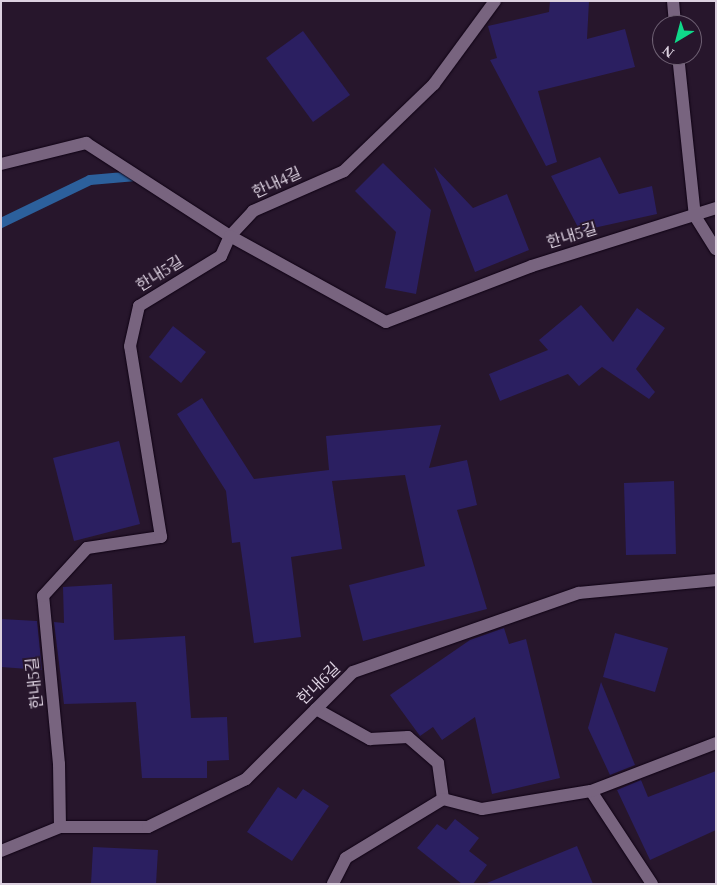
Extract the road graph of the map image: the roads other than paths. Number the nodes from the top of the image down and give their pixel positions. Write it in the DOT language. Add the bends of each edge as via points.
graph roads {
  1 [pos="495,1"];
  2 [pos="673,1"];
  3 [pos="674,15"];
  4 [pos="679,65"];
  5 [pos="1,164"];
  6 [pos="716,208"];
  7 [pos="695,216"];
  8 [pos="230,236"];
  9 [pos="716,249"];
  10 [pos="716,580"];
  11 [pos="316,709"];
  12 [pos="716,744"];
  13 [pos="591,791"];
  14 [pos="442,799"];
  15 [pos="60,827"];
  16 [pos="1,851"];
  17 [pos="333,884"];
  18 [pos="652,884"];
  1 -- 8 [label="street, 한내4길" via="434,84 344,171 254,211"];
  2 -- 3 [label="street"];
  4 -- 7 [label="street"];
  5 -- 8 [label="street" via="86,143"];
  6 -- 7 [label="street, 한내5길"];
  7 -- 8 [label="street, 한내5길" via="532,266 386,322"];
  7 -- 9 [label="street"];
  8 -- 15 [label="street, 한내5길" via="221,256 140,306 130,346 161,537 87,548 43,596 59,764"];
  10 -- 11 [label="street, 한내6길" via="579,593 353,672"];
  11 -- 14 [label="street" via="370,739 408,737 438,762"];
  11 -- 15 [label="street, 한내6길" via="246,779 148,827"];
  12 -- 13 [label="street"];
  13 -- 14 [label="street" via="482,809"];
  13 -- 18 [label="street"];
  14 -- 17 [label="street" via="346,858"];
  15 -- 16 [label="street, 한내6길"];
}
